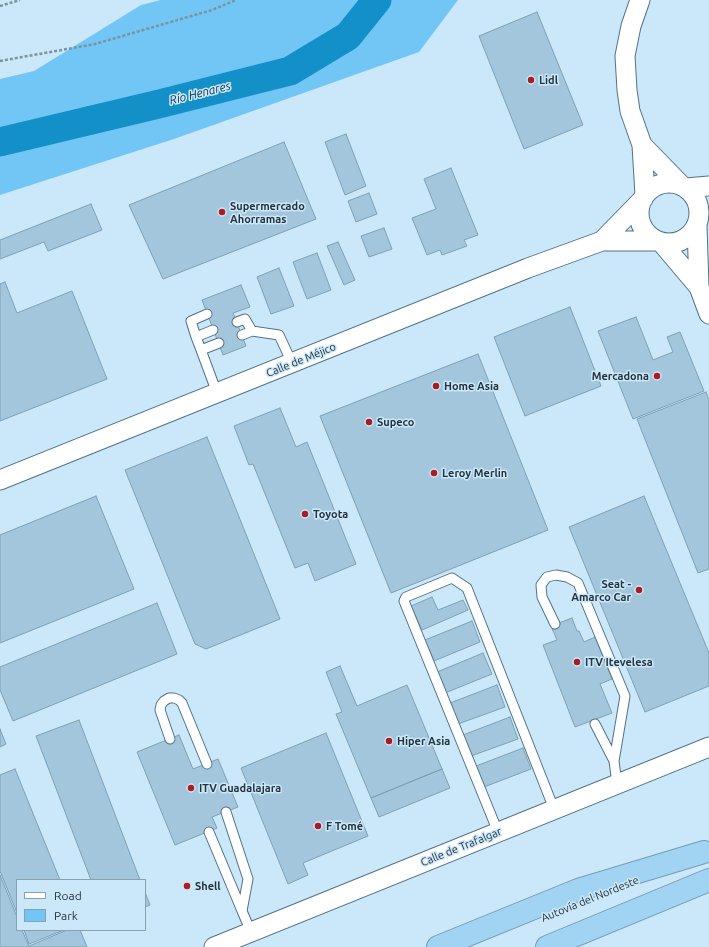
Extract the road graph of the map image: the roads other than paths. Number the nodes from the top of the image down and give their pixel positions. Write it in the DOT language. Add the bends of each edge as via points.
graph roads {
  1 [pos="640,0"];
  2 [pos="642,145"];
  3 [pos="709,186"];
  4 [pos="684,187"];
  5 [pos="644,197"];
  6 [pos="701,221"];
  7 [pos="602,241"];
  8 [pos="659,242"];
  9 [pos="699,287"];
  10 [pos="238,312"];
  11 [pos="207,314"];
  12 [pos="709,314"];
  13 [pos="213,330"];
  14 [pos="252,331"];
  15 [pos="242,335"];
  16 [pos="196,337"];
  17 [pos="219,343"];
  18 [pos="201,350"];
  19 [pos="292,363"];
  20 [pos="217,393"];
  21 [pos="0,480"];
  22 [pos="555,624"];
  23 [pos="595,724"];
  24 [pos="170,739"];
  25 [pos="709,747"];
  26 [pos="614,761"];
  27 [pos="207,764"];
  28 [pos="617,784"];
  29 [pos="554,809"];
  30 [pos="226,812"];
  31 [pos="209,832"];
  32 [pos="498,832"];
  33 [pos="707,851"];
  34 [pos="709,880"];
  35 [pos="242,911"];
  36 [pos="251,932"];
  37 [pos="214,947"];
  38 [pos="438,947"];
  39 [pos="471,947"];
  40 [pos="547,947"];
  1 -- 2 [label="street" via="625,56 630,111"];
  2 -- 4 [label="street"];
  2 -- 5 [label="street"];
  3 -- 4 [label="street"];
  4 -- 5 [label="street" via="667,183 657,185"];
  4 -- 6 [label="street" via="698,204"];
  5 -- 7 [label="street, Calle de Méjico"];
  5 -- 8 [label="street" via="639,208 639,218 649,236"];
  6 -- 8 [label="street" via="693,232 677,243"];
  6 -- 9 [label="street"];
  7 -- 8 [label="street, Calle de Méjico"];
  7 -- 19 [label="street, Calle de Méjico"];
  8 -- 9 [label="street"];
  9 -- 12 [label="street"];
  10 -- 14 [label="lane" via="241,320"];
  11 -- 16 [label="lane" via="191,321"];
  13 -- 16 [label="lane"];
  14 -- 15 [label="lane"];
  14 -- 19 [label="lane" via="279,335"];
  16 -- 18 [label="lane"];
  17 -- 18 [label="lane"];
  18 -- 20 [label="lane"];
  19 -- 20 [label="street, Calle de Méjico"];
  20 -- 21 [label="street, Calle de Méjico"];
  22 -- 26 [label="lane" via="542,597 541,585 547,577 567,576 578,582 625,696"];
  23 -- 26 [label="lane"];
  24 -- 27 [label="lane" via="160,710 164,701 174,698 182,703"];
  25 -- 28 [label="street, Calle de Trafalgar"];
  26 -- 28 [label="lane"];
  28 -- 29 [label="street, Calle de Trafalgar"];
  29 -- 32 [label="street, Calle de Trafalgar"];
  29 -- 32 [label="lane" via="467,588 452,578 404,601"];
  30 -- 35 [label="lane" via="248,879"];
  31 -- 35 [label="lane"];
  32 -- 36 [label="street, Calle de Trafalgar"];
  33 -- 38 [label="highway" via="578,890"];
  33 -- 39 [label="highway, Autovía del Nordeste"];
  34 -- 40 [label="highway"];
  35 -- 36 [label="lane"];
  36 -- 37 [label="street, Calle de Trafalgar"];
}
